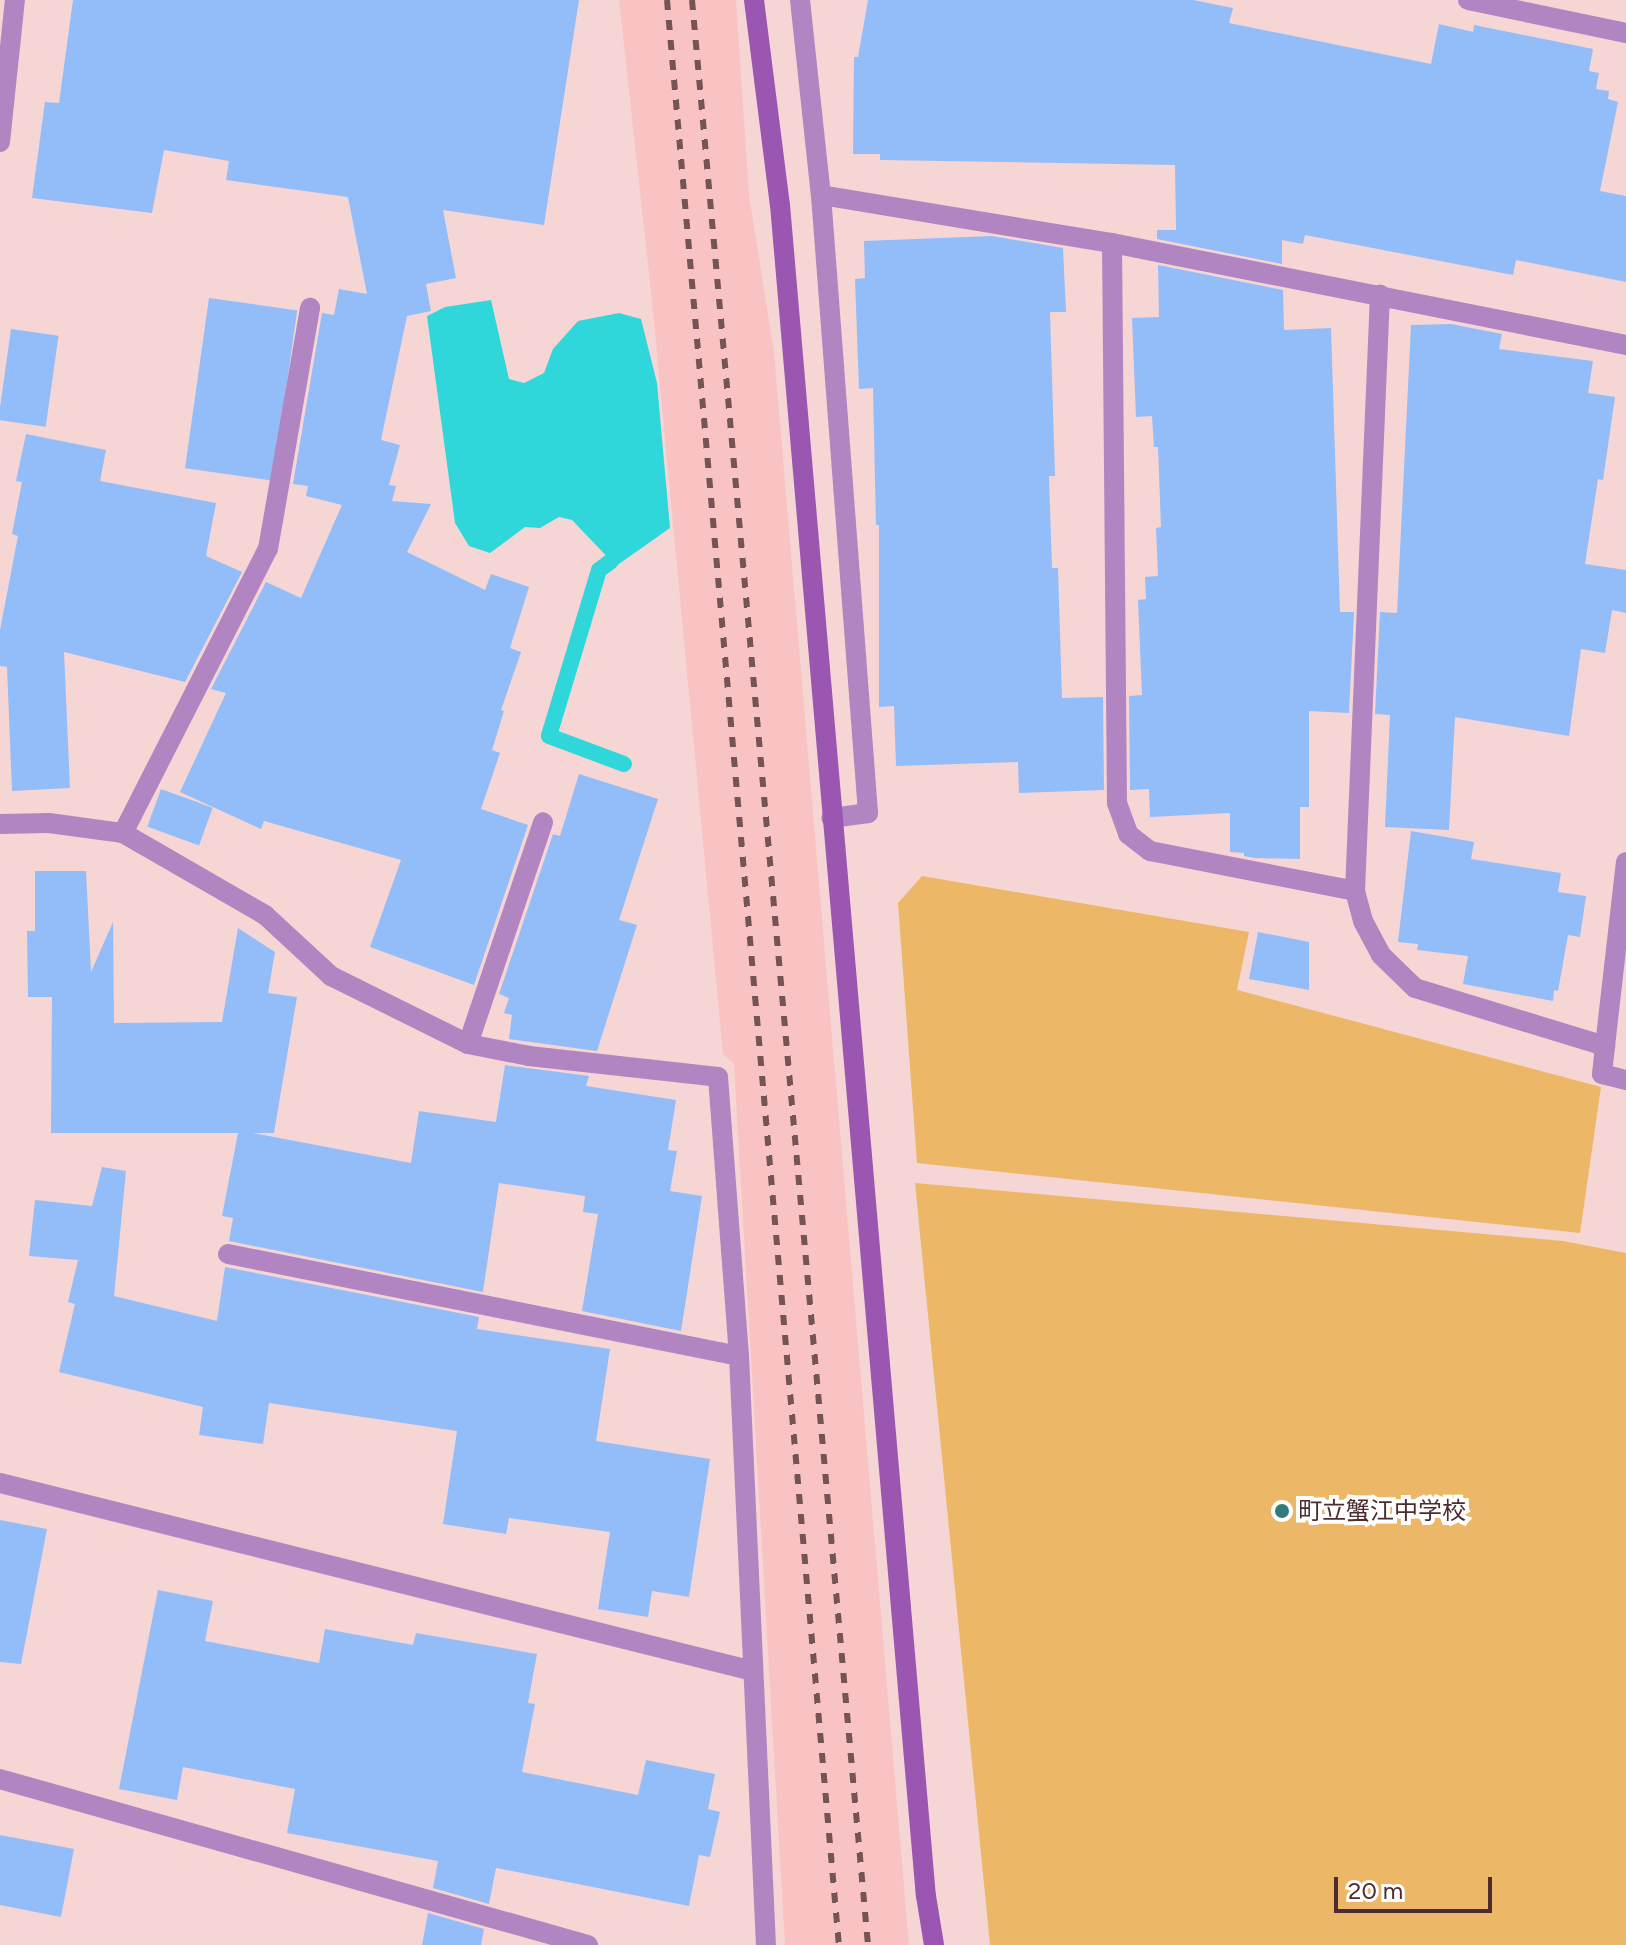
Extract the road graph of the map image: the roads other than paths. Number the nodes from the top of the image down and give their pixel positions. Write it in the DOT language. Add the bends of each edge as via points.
graph roads {
  1 [pos="15,0"];
  2 [pos="754,0"];
  3 [pos="800,0"];
  4 [pos="1468,0"];
  5 [pos="1626,33"];
  6 [pos="0,142"];
  7 [pos="821,195"];
  8 [pos="1112,243"];
  9 [pos="1380,295"];
  10 [pos="310,308"];
  11 [pos="1626,345"];
  12 [pos="831,818"];
  13 [pos="543,822"];
  14 [pos="0,824"];
  15 [pos="123,833"];
  16 [pos="1626,862"];
  17 [pos="1355,891"];
  18 [pos="468,1044"];
  19 [pos="1605,1046"];
  20 [pos="1626,1080"];
  21 [pos="228,1254"];
  22 [pos="739,1356"];
  23 [pos="0,1483"];
  24 [pos="753,1671"];
  25 [pos="0,1779"];
  26 [pos="588,1945"];
  27 [pos="766,1945"];
  28 [pos="934,1945"];
  1 -- 6 [label="street"];
  2 -- 12 [label="street" via="780,205"];
  3 -- 7 [label="street"];
  4 -- 5 [label="street"];
  7 -- 8 [label="street"];
  7 -- 12 [label="street" via="868,813"];
  8 -- 9 [label="street"];
  8 -- 17 [label="street" via="1117,803 1128,834 1150,851"];
  9 -- 11 [label="street"];
  9 -- 17 [label="street"];
  10 -- 15 [label="street" via="268,549"];
  12 -- 28 [label="street"];
  13 -- 18 [label="street"];
  14 -- 15 [label="street" via="49,823"];
  15 -- 18 [label="street" via="265,915 331,976"];
  16 -- 19 [label="street"];
  17 -- 19 [label="street" via="1381,955 1415,988"];
  18 -- 22 [label="street" via="718,1077"];
  19 -- 20 [label="street" via="1602,1074"];
  21 -- 22 [label="street"];
  22 -- 24 [label="street"];
  23 -- 24 [label="street"];
  24 -- 27 [label="street"];
  25 -- 26 [label="street"];
}
